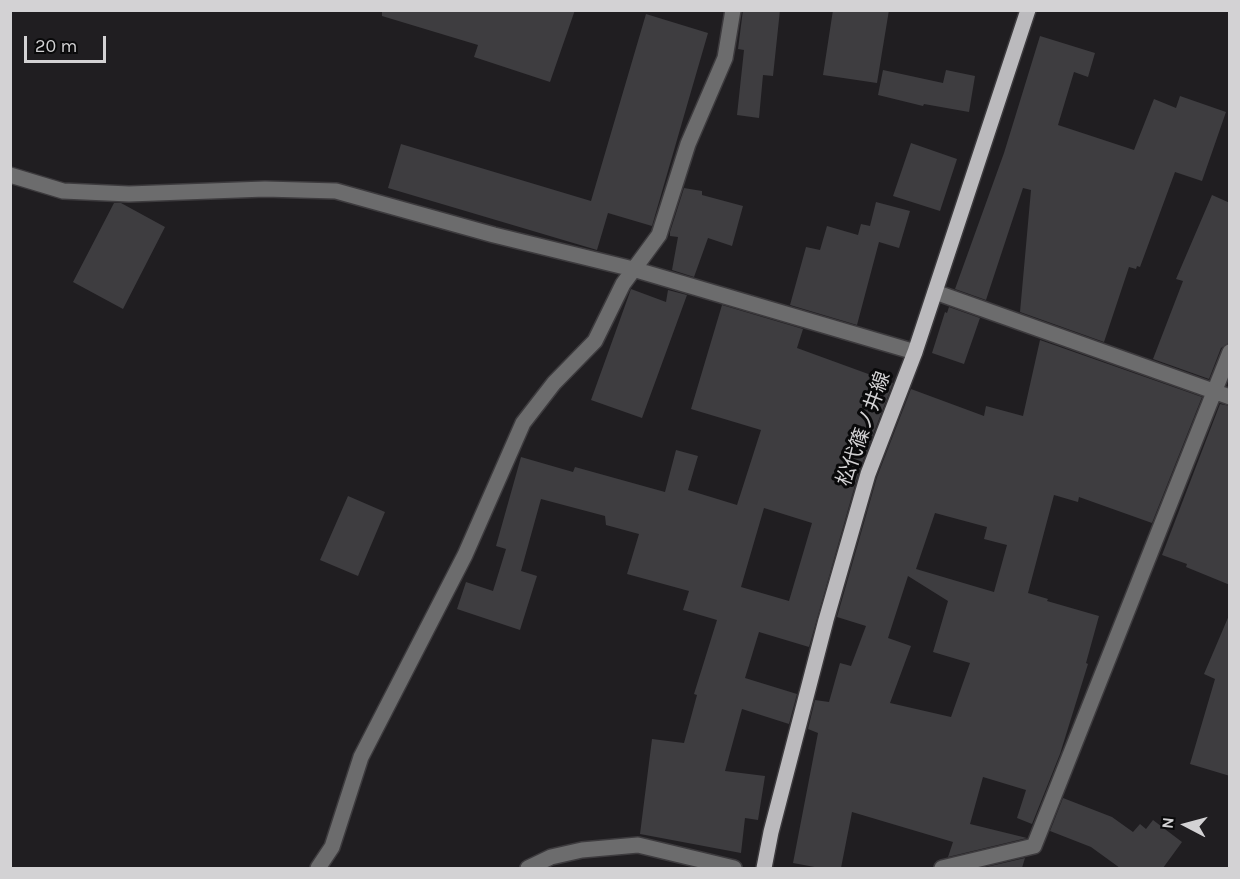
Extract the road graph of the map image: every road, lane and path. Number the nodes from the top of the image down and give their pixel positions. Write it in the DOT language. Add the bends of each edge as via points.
graph roads {
  1 [pos="733,10"];
  2 [pos="1028,10"];
  3 [pos="10,174"];
  4 [pos="633,269"];
  5 [pos="935,292"];
  6 [pos="915,352"];
  7 [pos="1230,352"];
  8 [pos="1213,391"];
  9 [pos="1230,397"];
  10 [pos="318,868"];
  11 [pos="528,868"];
  12 [pos="734,868"];
  13 [pos="764,868"];
  14 [pos="942,868"];
  1 -- 4 [label="street" via="725,58 688,144 659,235"];
  2 -- 5 [label="main road, 松代篠ノ井線"];
  3 -- 4 [label="street" via="63,191 129,194 265,189 336,191"];
  4 -- 6 [label="street"];
  4 -- 10 [label="street" via="595,341 554,383 523,423 465,555 362,757 332,847"];
  5 -- 6 [label="main road, 松代篠ノ井線"];
  5 -- 8 [label="street"];
  6 -- 13 [label="main road, 松代篠ノ井線" via="861,496"];
  7 -- 8 [label="street"];
  8 -- 9 [label="street"];
  8 -- 14 [label="street" via="1034,846"];
  11 -- 12 [label="street" via="551,857 582,850 638,846"];
}
